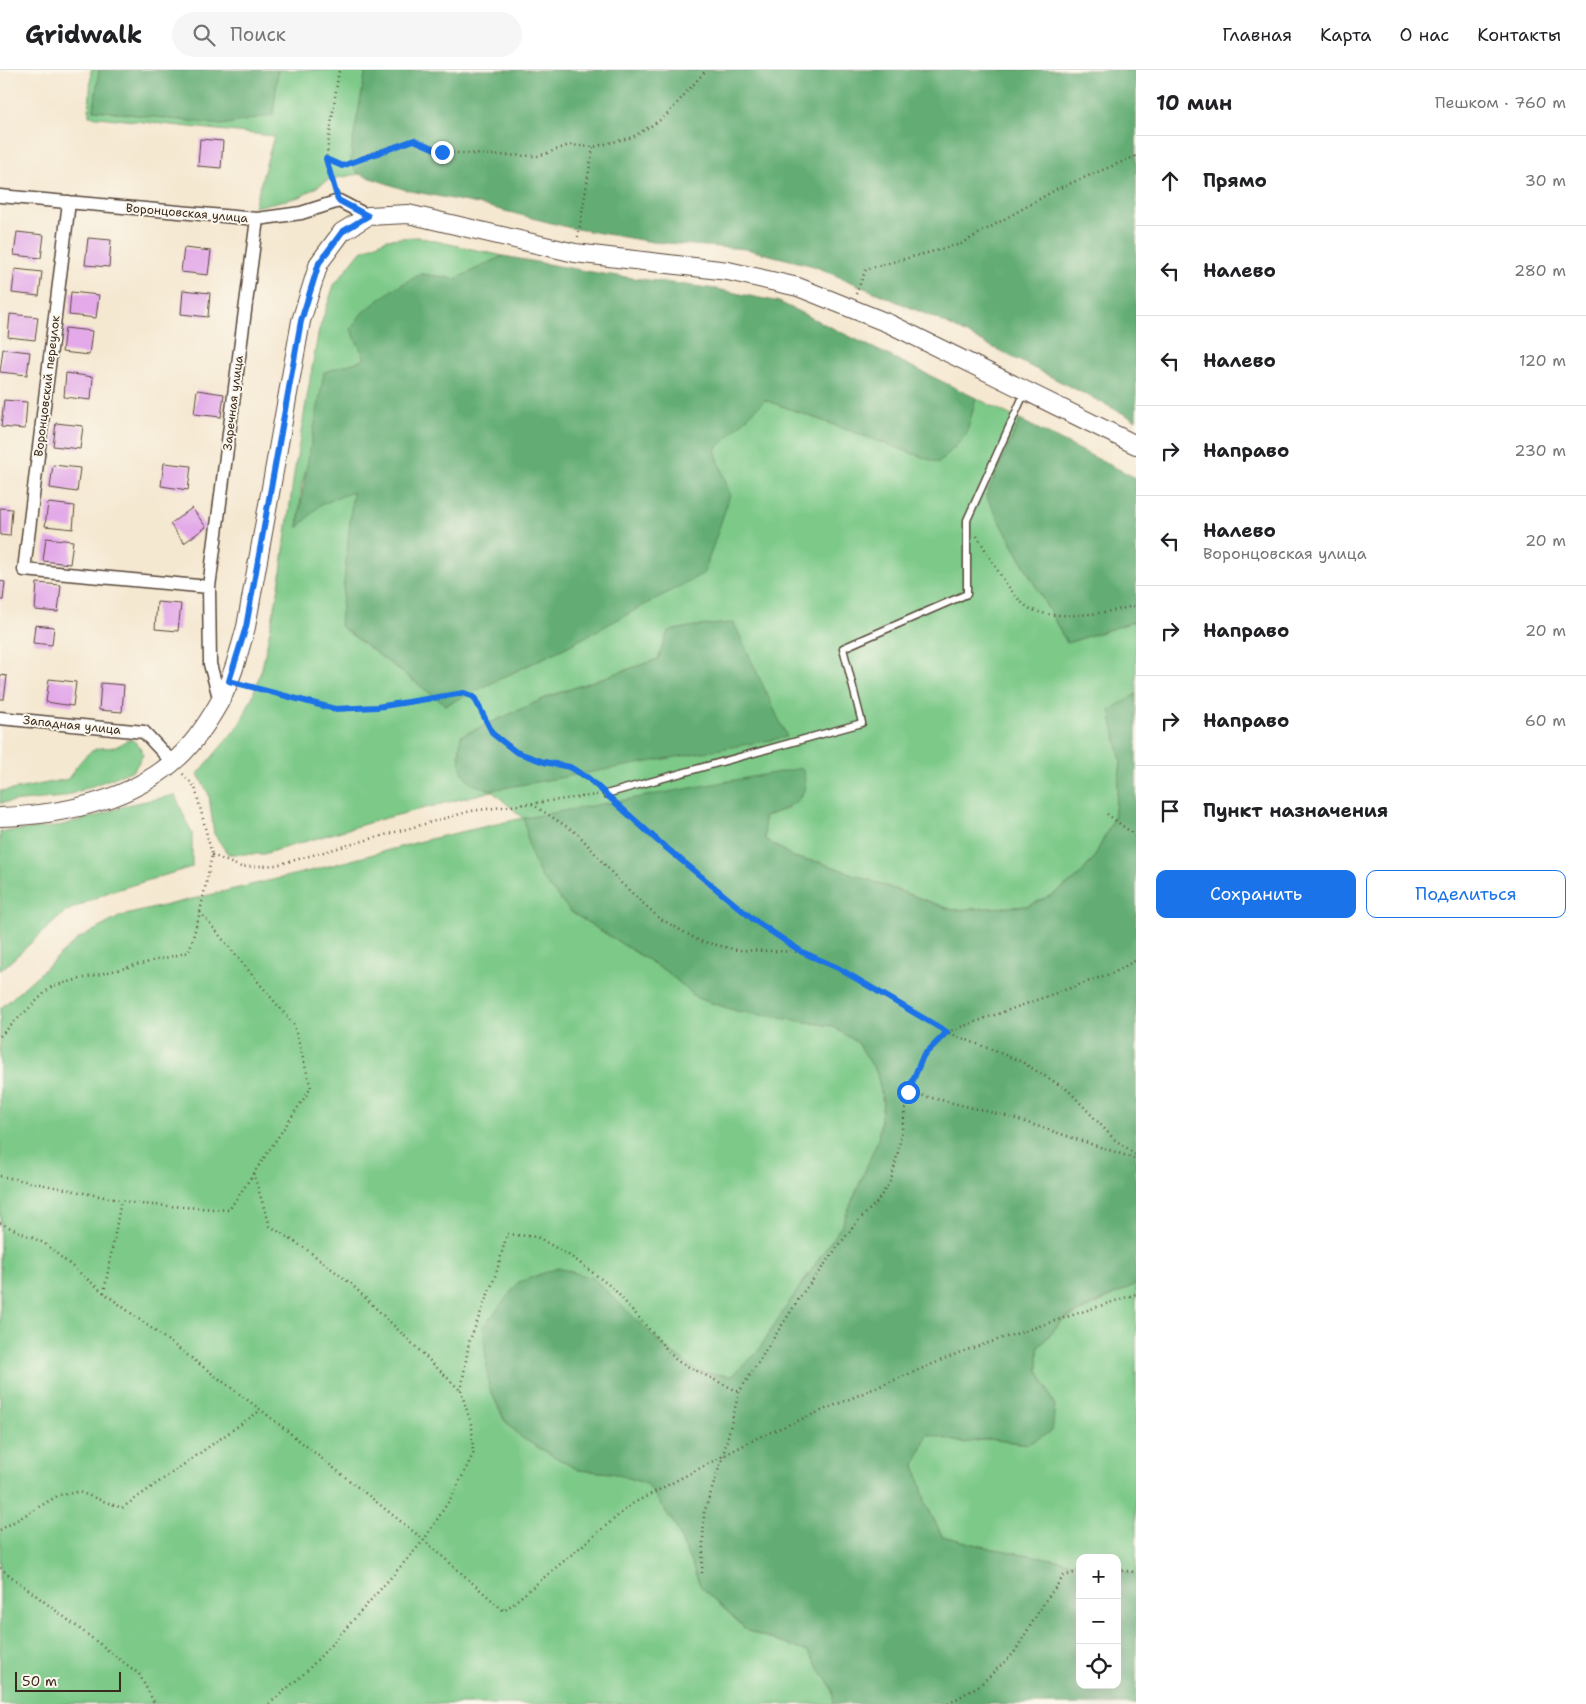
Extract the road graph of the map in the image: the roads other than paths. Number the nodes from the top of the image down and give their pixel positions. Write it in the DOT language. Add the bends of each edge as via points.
graph roads {
  1 [pos="0,196"];
  2 [pos="69,202"];
  3 [pos="368,216"];
  4 [pos="257,219"];
  5 [pos="1025,391"];
  6 [pos="1136,445"];
  7 [pos="209,588"];
  8 [pos="220,701"];
  9 [pos="0,718"];
  10 [pos="173,763"];
  11 [pos="606,794"];
  12 [pos="0,817"];
  1 -- 2 [label="street, Воронцовская улица"];
  2 -- 4 [label="street, Воронцовская улица"];
  2 -- 7 [label="street, Воронцовский переулок" via="24,570"];
  3 -- 4 [label="street, Воронцовская улица" via="338,200 301,213"];
  3 -- 5 [label="main road" via="408,214 575,253 728,271 798,287 890,324"];
  3 -- 8 [label="main road" via="342,232 319,263 301,321 246,627"];
  4 -- 7 [label="street, Заречная улица"];
  5 -- 6 [label="main road"];
  5 -- 11 [label="lane" via="967,520 967,594 843,648 862,724"];
  7 -- 8 [label="street, Заречная улица" via="210,664"];
  8 -- 10 [label="main road"];
  9 -- 10 [label="street, Западная улица" via="144,732"];
  10 -- 12 [label="main road" via="132,788 98,802 61,812"];
}
